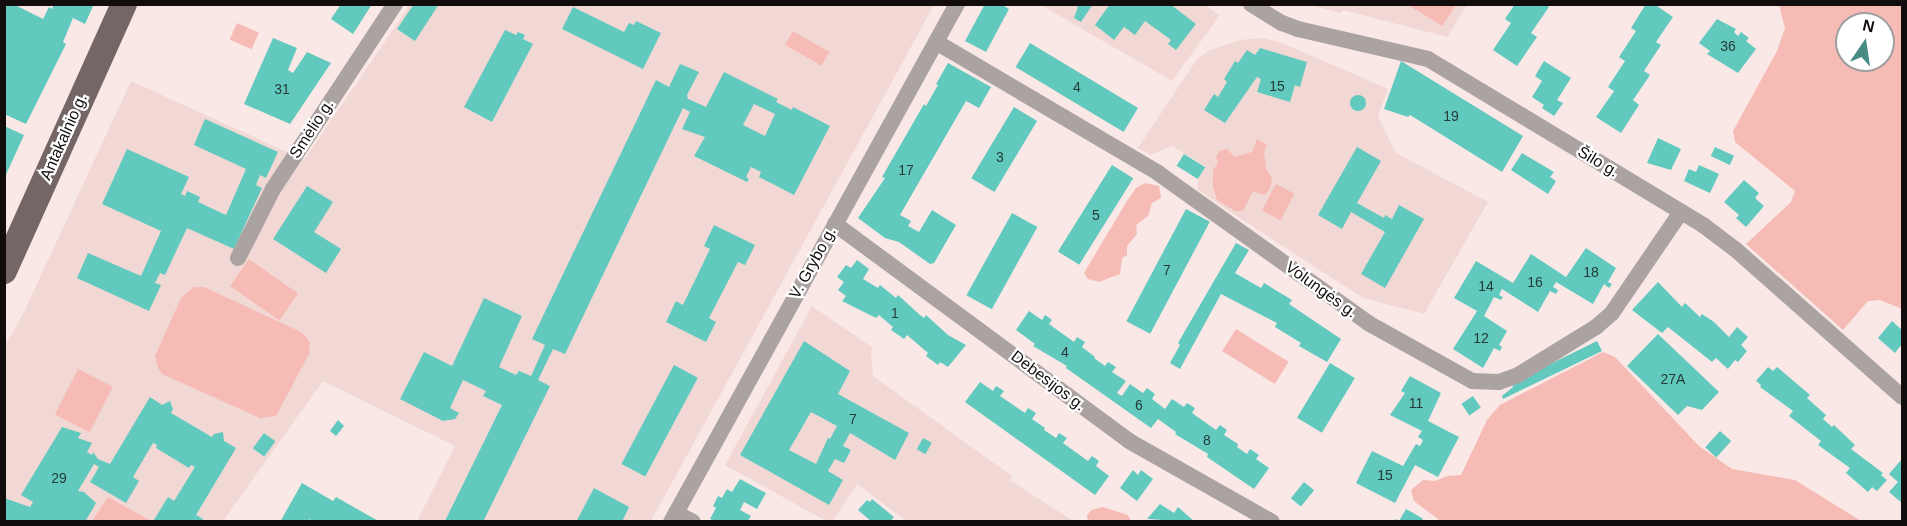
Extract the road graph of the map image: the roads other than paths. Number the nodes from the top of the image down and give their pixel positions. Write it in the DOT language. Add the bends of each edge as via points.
graph roads {
  1 [pos="124,4"];
  2 [pos="394,4"];
  3 [pos="957,4"];
  4 [pos="1251,4"];
  5 [pos="936,42"];
  6 [pos="1681,212"];
  7 [pos="835,224"];
  8 [pos="238,258"];
  9 [pos="4,271"];
  10 [pos="1902,396"];
  11 [pos="674,517"];
  12 [pos="693,522"];
  13 [pos="1272,522"];
  1 -- 9 [label="main road, Antakalnio g."];
  2 -- 8 [label="street, Smėlio g." via="273,189"];
  3 -- 5 [label="street, V. Grybo g."];
  4 -- 6 [label="street, Šilo g." via="1282,23 1428,58"];
  5 -- 6 [label="street, Volungės g." via="1158,173 1368,323 1472,381 1499,382 1518,375 1596,327 1612,313"];
  5 -- 7 [label="street, V. Grybo g."];
  6 -- 10 [label="street, Šilo g." via="1735,249"];
  7 -- 11 [label="street, V. Grybo g."];
  7 -- 13 [label="street, Debesijos g." via="1129,441"];
  11 -- 12 [label="street"];
}
